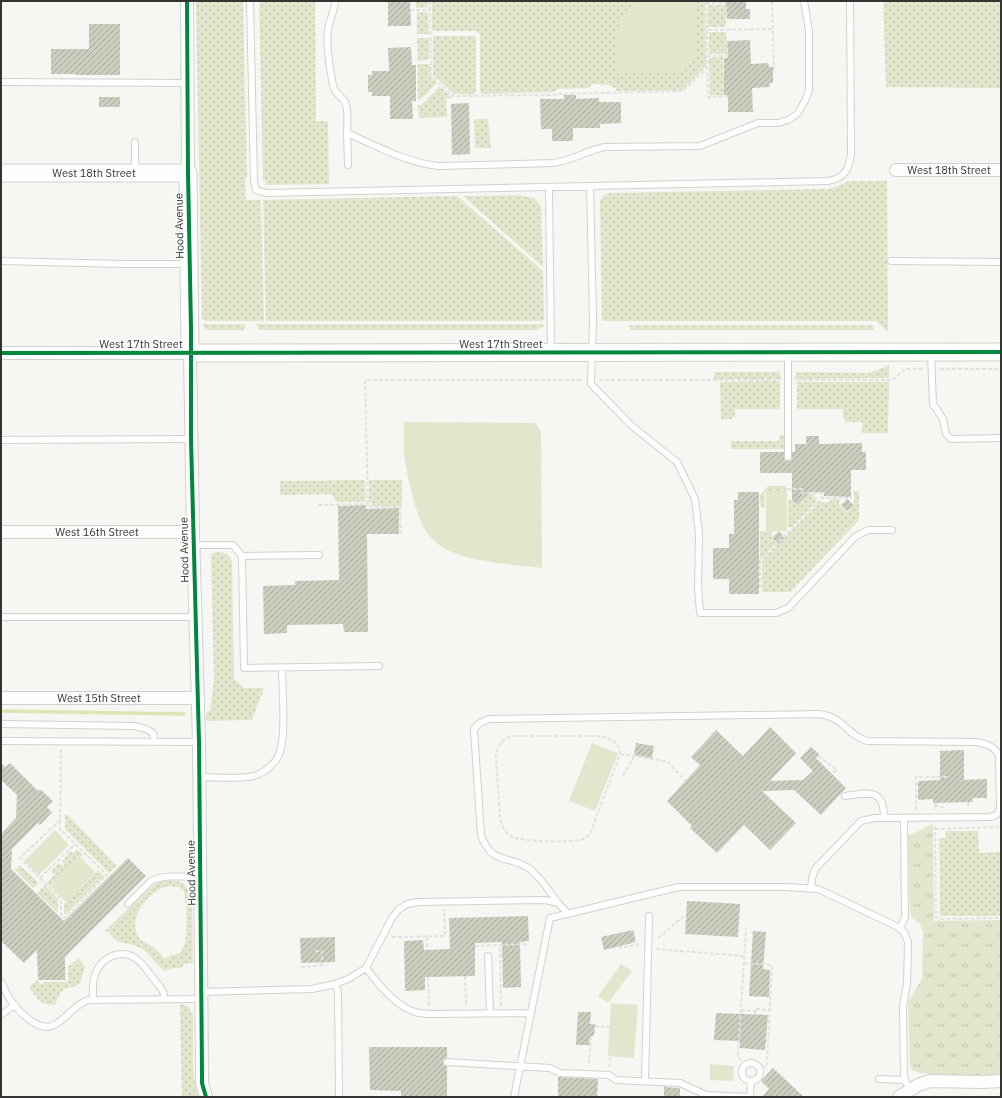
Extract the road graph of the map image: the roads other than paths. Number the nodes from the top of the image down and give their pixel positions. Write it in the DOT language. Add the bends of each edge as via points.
graph roads {
  1 [pos="187,1"];
  2 [pos="250,1"];
  3 [pos="335,1"];
  4 [pos="804,1"];
  5 [pos="850,1"];
  6 [pos="1,82"];
  7 [pos="187,83"];
  8 [pos="347,133"];
  9 [pos="135,142"];
  10 [pos="348,166"];
  11 [pos="896,170"];
  12 [pos="1001,170"];
  13 [pos="1,173"];
  14 [pos="135,173"];
  15 [pos="188,173"];
  16 [pos="590,186"];
  17 [pos="549,187"];
  18 [pos="1,261"];
  19 [pos="891,261"];
  20 [pos="1001,262"];
  21 [pos="189,264"];
  22 [pos="1,352"];
  23 [pos="1001,352"];
  24 [pos="190,353"];
  25 [pos="551,353"];
  26 [pos="592,353"];
  27 [pos="788,353"];
  28 [pos="932,361"];
  29 [pos="1001,438"];
  30 [pos="191,439"];
  31 [pos="1,440"];
  32 [pos="788,457"];
  33 [pos="892,530"];
  34 [pos="1,532"];
  35 [pos="193,532"];
  36 [pos="193,545"];
  37 [pos="319,555"];
  38 [pos="242,556"];
  39 [pos="1,617"];
  40 [pos="195,617"];
  41 [pos="379,666"];
  42 [pos="282,668"];
  43 [pos="1,698"];
  44 [pos="198,698"];
  45 [pos="1,724"];
  46 [pos="1,741"];
  47 [pos="156,742"];
  48 [pos="198,742"];
  49 [pos="199,777"];
  50 [pos="845,796"];
  51 [pos="884,818"];
  52 [pos="904,818"];
  53 [pos="200,877"];
  54 [pos="811,888"];
  55 [pos="558,903"];
  56 [pos="128,904"];
  57 [pos="568,914"];
  58 [pos="649,916"];
  59 [pos="900,929"];
  60 [pos="488,956"];
  61 [pos="366,968"];
  62 [pos="1,982"];
  63 [pos="335,984"];
  64 [pos="201,996"];
  65 [pos="93,999"];
  66 [pos="164,999"];
  67 [pos="15,1005"];
  68 [pos="490,1013"];
  69 [pos="531,1013"];
  70 [pos="1,1015"];
  71 [pos="447,1062"];
  72 [pos="521,1066"];
  73 [pos="879,1079"];
  74 [pos="645,1081"];
  75 [pos="1001,1081"];
  76 [pos="750,1082"];
  77 [pos="908,1084"];
  78 [pos="206,1097"];
  79 [pos="339,1097"];
  80 [pos="514,1097"];
  81 [pos="899,1097"];
  1 -- 7 [label="street, Hood Avenue"];
  2 -- 17 [label="lane" via="256,190 266,193"];
  3 -- 8 [label="lane" via="328,30 328,45 333,87 347,109"];
  4 -- 8 [label="lane" via="809,31 809,90 796,114 778,123 758,123 700,146 604,147 554,163 438,166 404,158"];
  5 -- 16 [label="lane" via="851,153 850,165 844,175 828,181"];
  6 -- 7 [label="lane"];
  7 -- 15 [label="street, Hood Avenue"];
  8 -- 10 [label="lane"];
  9 -- 14 [label="lane"];
  11 -- 12 [label="street, West 18th Street"];
  13 -- 14 [label="street, West 18th Street"];
  14 -- 15 [label="street, West 18th Street"];
  15 -- 21 [label="street, Hood Avenue"];
  16 -- 17 [label="lane"];
  16 -- 26 [label="lane" via="594,319"];
  17 -- 25 [label="lane"];
  18 -- 21 [label="lane"];
  19 -- 20 [label="lane"];
  21 -- 24 [label="street, Hood Avenue"];
  22 -- 24 [label="street, West 17th Street"];
  23 -- 28 [label="street, West 17th Street"];
  24 -- 25 [label="street, West 17th Street"];
  24 -- 30 [label="street, Hood Avenue"];
  25 -- 26 [label="street, West 17th Street"];
  26 -- 27 [label="street, West 17th Street"];
  26 -- 33 [label="lane" via="591,384 632,426 677,462 695,499 699,534 700,613 783,611 856,536 868,530"];
  27 -- 28 [label="street, West 17th Street"];
  27 -- 32 [label="lane"];
  28 -- 29 [label="lane" via="933,404 942,419 948,438"];
  30 -- 31 [label="lane"];
  30 -- 35 [label="street, Hood Avenue"];
  34 -- 35 [label="street, West 16th Street"];
  35 -- 36 [label="street, Hood Avenue"];
  36 -- 38 [label="lane" via="233,545"];
  36 -- 40 [label="street, Hood Avenue"];
  37 -- 38 [label="lane"];
  38 -- 42 [label="lane" via="244,668"];
  39 -- 40 [label="lane"];
  40 -- 44 [label="street, Hood Avenue"];
  41 -- 42 [label="lane"];
  42 -- 49 [label="lane" via="283,738 278,757 258,774 246,777"];
  43 -- 44 [label="street, West 15th Street"];
  44 -- 48 [label="street, Hood Avenue"];
  45 -- 47 [label="lane" via="134,726 153,733"];
  46 -- 47 [label="lane"];
  47 -- 48 [label="lane"];
  48 -- 49 [label="street, Hood Avenue"];
  49 -- 53 [label="street, Hood Avenue"];
  50 -- 51 [label="lane" via="868,793 878,796 884,806"];
  51 -- 52 [label="lane"];
  51 -- 54 [label="lane" via="861,821 856,825 815,869"];
  52 -- 55 [label="lane" via="996,816 1000,808 997,751 977,742 867,741 852,734 832,717 820,714 489,719 480,722 474,730 481,835 485,846 497,857 521,864 531,871"];
  52 -- 59 [label="lane" via="905,917"];
  53 -- 56 [label="lane" via="156,879"];
  53 -- 64 [label="street, Hood Avenue"];
  54 -- 57 [label="lane" via="679,887"];
  54 -- 59 [label="lane" via="818,889"];
  55 -- 57 [label="lane"];
  55 -- 61 [label="lane" via="545,900 407,904 392,918"];
  57 -- 69 [label="lane" via="550,918"];
  58 -- 74 [label="lane"];
  59 -- 77 [label="lane" via="908,942 907,984 903,1005"];
  60 -- 68 [label="lane"];
  61 -- 63 [label="lane"];
  61 -- 68 [label="lane" via="404,1007 417,1012"];
  62 -- 67 [label="lane"];
  63 -- 64 [label="lane" via="312,989"];
  63 -- 79 [label="lane" via="338,992"];
  64 -- 66 [label="lane"];
  64 -- 78 [label="street, Hood Avenue" via="202,1083"];
  65 -- 66 [label="lane"];
  65 -- 66 [label="lane" via="93,982 97,970 106,959 122,954 133,958 144,967 163,991"];
  65 -- 67 [label="lane" via="79,1004 49,1027 40,1027"];
  67 -- 70 [label="lane"];
  68 -- 69 [label="lane"];
  69 -- 72 [label="lane"];
  71 -- 72 [label="lane"];
  72 -- 74 [label="lane" via="550,1068 563,1073 607,1074 616,1080"];
  72 -- 80 [label="lane"];
  73 -- 77 [label="lane"];
  74 -- 76 [label="lane" via="680,1083 706,1095 750,1097"];
  75 -- 77 [label="street"];
  76 -- 76 [label="lane" via="758,1078 760,1072 754,1063 748,1063 742,1070 745,1080"];
  77 -- 81 [label="street"];
}
